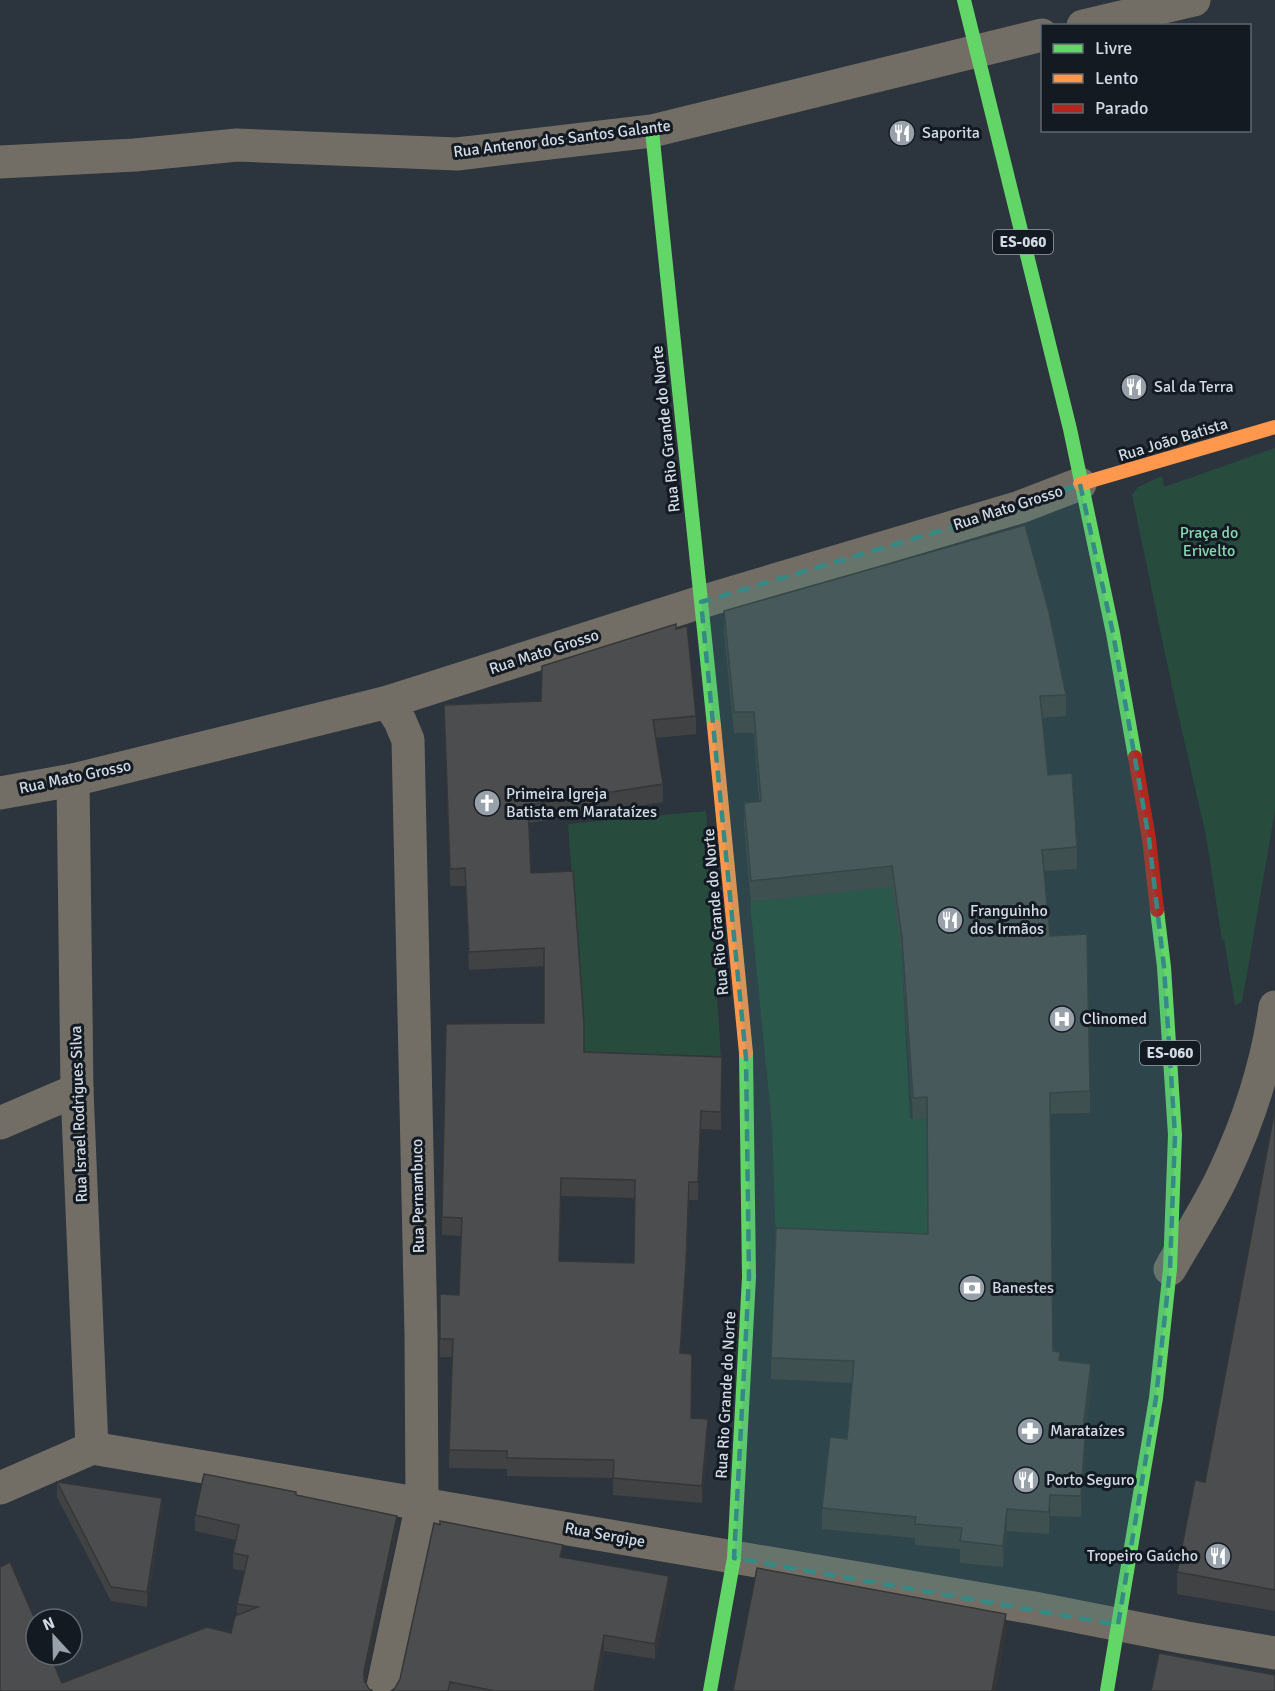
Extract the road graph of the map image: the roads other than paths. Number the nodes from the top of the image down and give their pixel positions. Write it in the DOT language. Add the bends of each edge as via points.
graph roads {
  1 [pos="964,0"];
  2 [pos="1194,0"];
  3 [pos="1092,24"];
  4 [pos="1041,35"];
  5 [pos="976,50"];
  6 [pos="652,131"];
  7 [pos="0,162"];
  8 [pos="1275,427"];
  9 [pos="1080,484"];
  10 [pos="700,602"];
  11 [pos="388,702"];
  12 [pos="73,780"];
  13 [pos="0,793"];
  14 [pos="1275,1006"];
  15 [pos="77,1090"];
  16 [pos="0,1123"];
  17 [pos="1170,1269"];
  18 [pos="92,1448"];
  19 [pos="0,1488"];
  20 [pos="422,1504"];
  21 [pos="734,1558"];
  22 [pos="1118,1625"];
  23 [pos="1275,1653"];
  24 [pos="382,1691"];
  25 [pos="710,1691"];
  26 [pos="1107,1691"];
  1 -- 5 [label="street, ES-060"];
  2 -- 3 [label="street"];
  4 -- 5 [label="street, Rua Antenor dos Santos Galante"];
  5 -- 6 [label="street, Rua Antenor dos Santos Galante"];
  5 -- 9 [label="street, ES-060" via="1070,429"];
  6 -- 7 [label="street, Rua Antenor dos Santos Galante" via="457,154 237,145"];
  6 -- 10 [label="street, Rua Rio Grande do Norte"];
  8 -- 9 [label="street, Rua João Batista"];
  9 -- 10 [label="street, Rua Mato Grosso" via="1020,507"];
  9 -- 17 [label="street, ES-060" via="1113,633 1149,839 1164,967 1175,1135"];
  10 -- 11 [label="street, Rua Mato Grosso"];
  10 -- 21 [label="street, Rua Rio Grande do Norte" via="746,1058 749,1277"];
  11 -- 12 [label="street, Rua Mato Grosso"];
  11 -- 20 [label="street, Rua Pernambuco" via="408,740"];
  12 -- 13 [label="street, Rua Mato Grosso"];
  12 -- 15 [label="street, Rua Israel Rodrigues Silva"];
  14 -- 17 [label="street" via="1263,1067 1246,1122 1223,1175"];
  15 -- 16 [label="street"];
  15 -- 18 [label="street, Rua Israel Rodrigues Silva"];
  17 -- 22 [label="street, ES-060" via="1156,1398"];
  18 -- 19 [label="street"];
  18 -- 20 [label="street, Rua Sergipe"];
  20 -- 21 [label="street, Rua Sergipe"];
  20 -- 24 [label="street, Rua Pernambuco"];
  21 -- 22 [label="street, Rua Sergipe"];
  21 -- 25 [label="street, Rua Rio Grande do Norte"];
  22 -- 23 [label="street, Rua Sergipe"];
  22 -- 26 [label="street, ES-060"];
}
